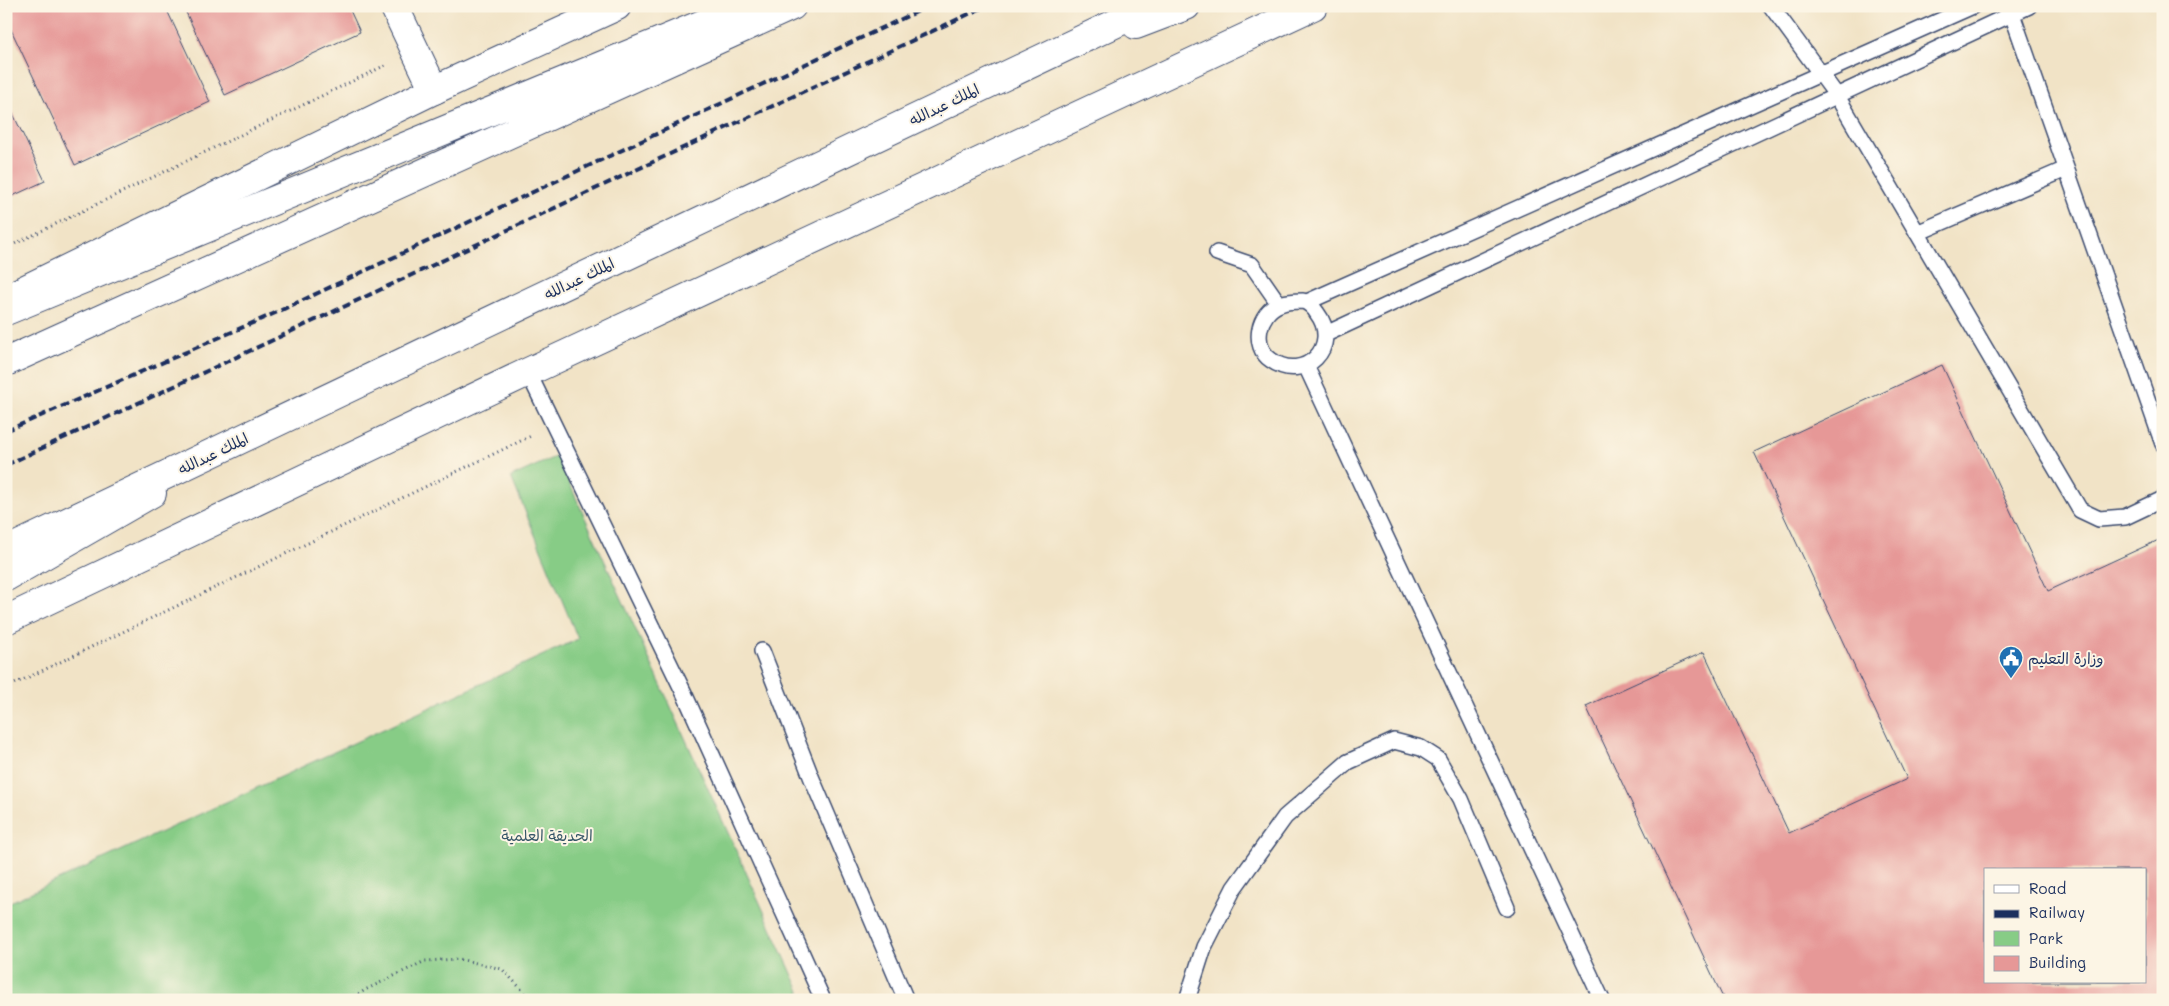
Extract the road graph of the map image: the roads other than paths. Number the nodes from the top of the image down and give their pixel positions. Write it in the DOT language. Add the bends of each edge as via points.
graph roads {
  1 [pos="394,6"];
  2 [pos="617,6"];
  3 [pos="746,6"];
  4 [pos="792,6"];
  5 [pos="1152,6"];
  6 [pos="1186,6"];
  7 [pos="1313,6"];
  8 [pos="1771,6"];
  9 [pos="1973,6"];
  10 [pos="2029,6"];
  11 [pos="2012,10"];
  12 [pos="1015,70"];
  13 [pos="1821,75"];
  14 [pos="434,90"];
  15 [pos="1837,96"];
  16 [pos="2066,169"];
  17 [pos="1917,233"];
  18 [pos="1217,253"];
  19 [pos="6,298"];
  20 [pos="1307,302"];
  21 [pos="1279,304"];
  22 [pos="6,311"];
  23 [pos="1326,334"];
  24 [pos="6,362"];
  25 [pos="1306,366"];
  26 [pos="528,372"];
  27 [pos="273,424"];
  28 [pos="2163,444"];
  29 [pos="2163,499"];
  30 [pos="6,551"];
  31 [pos="6,577"];
  32 [pos="6,620"];
  33 [pos="762,651"];
  34 [pos="1507,908"];
  35 [pos="823,1000"];
  36 [pos="906,1000"];
  37 [pos="1187,1000"];
  38 [pos="1602,1000"];
  1 -- 14 [label="main road"];
  2 -- 14 [label="main road"];
  3 -- 22 [label="main road"];
  4 -- 24 [label="main road"];
  5 -- 12 [label="main road, الملك عبدالله"];
  6 -- 12 [label="main road"];
  7 -- 26 [label="main road"];
  8 -- 13 [label="lane"];
  9 -- 13 [label="lane"];
  10 -- 11 [label="lane"];
  11 -- 15 [label="lane"];
  11 -- 16 [label="lane"];
  12 -- 27 [label="main road, الملك عبدالله"];
  13 -- 15 [label="lane"];
  13 -- 20 [label="lane"];
  14 -- 19 [label="main road"];
  15 -- 17 [label="lane"];
  15 -- 23 [label="lane"];
  16 -- 17 [label="lane"];
  16 -- 28 [label="lane"];
  17 -- 29 [label="lane" via="2080,510 2100,519 2125,517"];
  18 -- 21 [label="lane" via="1252,265"];
  20 -- 21 [label="lane"];
  20 -- 23 [label="lane" via="1323,322"];
  21 -- 25 [label="lane" via="1268,311 1261,323 1261,348 1280,366"];
  23 -- 25 [label="lane" via="1324,347"];
  25 -- 38 [label="lane"];
  26 -- 32 [label="main road"];
  26 -- 35 [label="lane" via="684,693"];
  27 -- 30 [label="main road, الملك عبدالله"];
  27 -- 31 [label="main road"];
  33 -- 36 [label="lane" via="812,779"];
  34 -- 37 [label="lane" via="1461,799 1438,759 1421,748 1394,741 1348,762 1285,817 1234,888 1204,947"];
}
